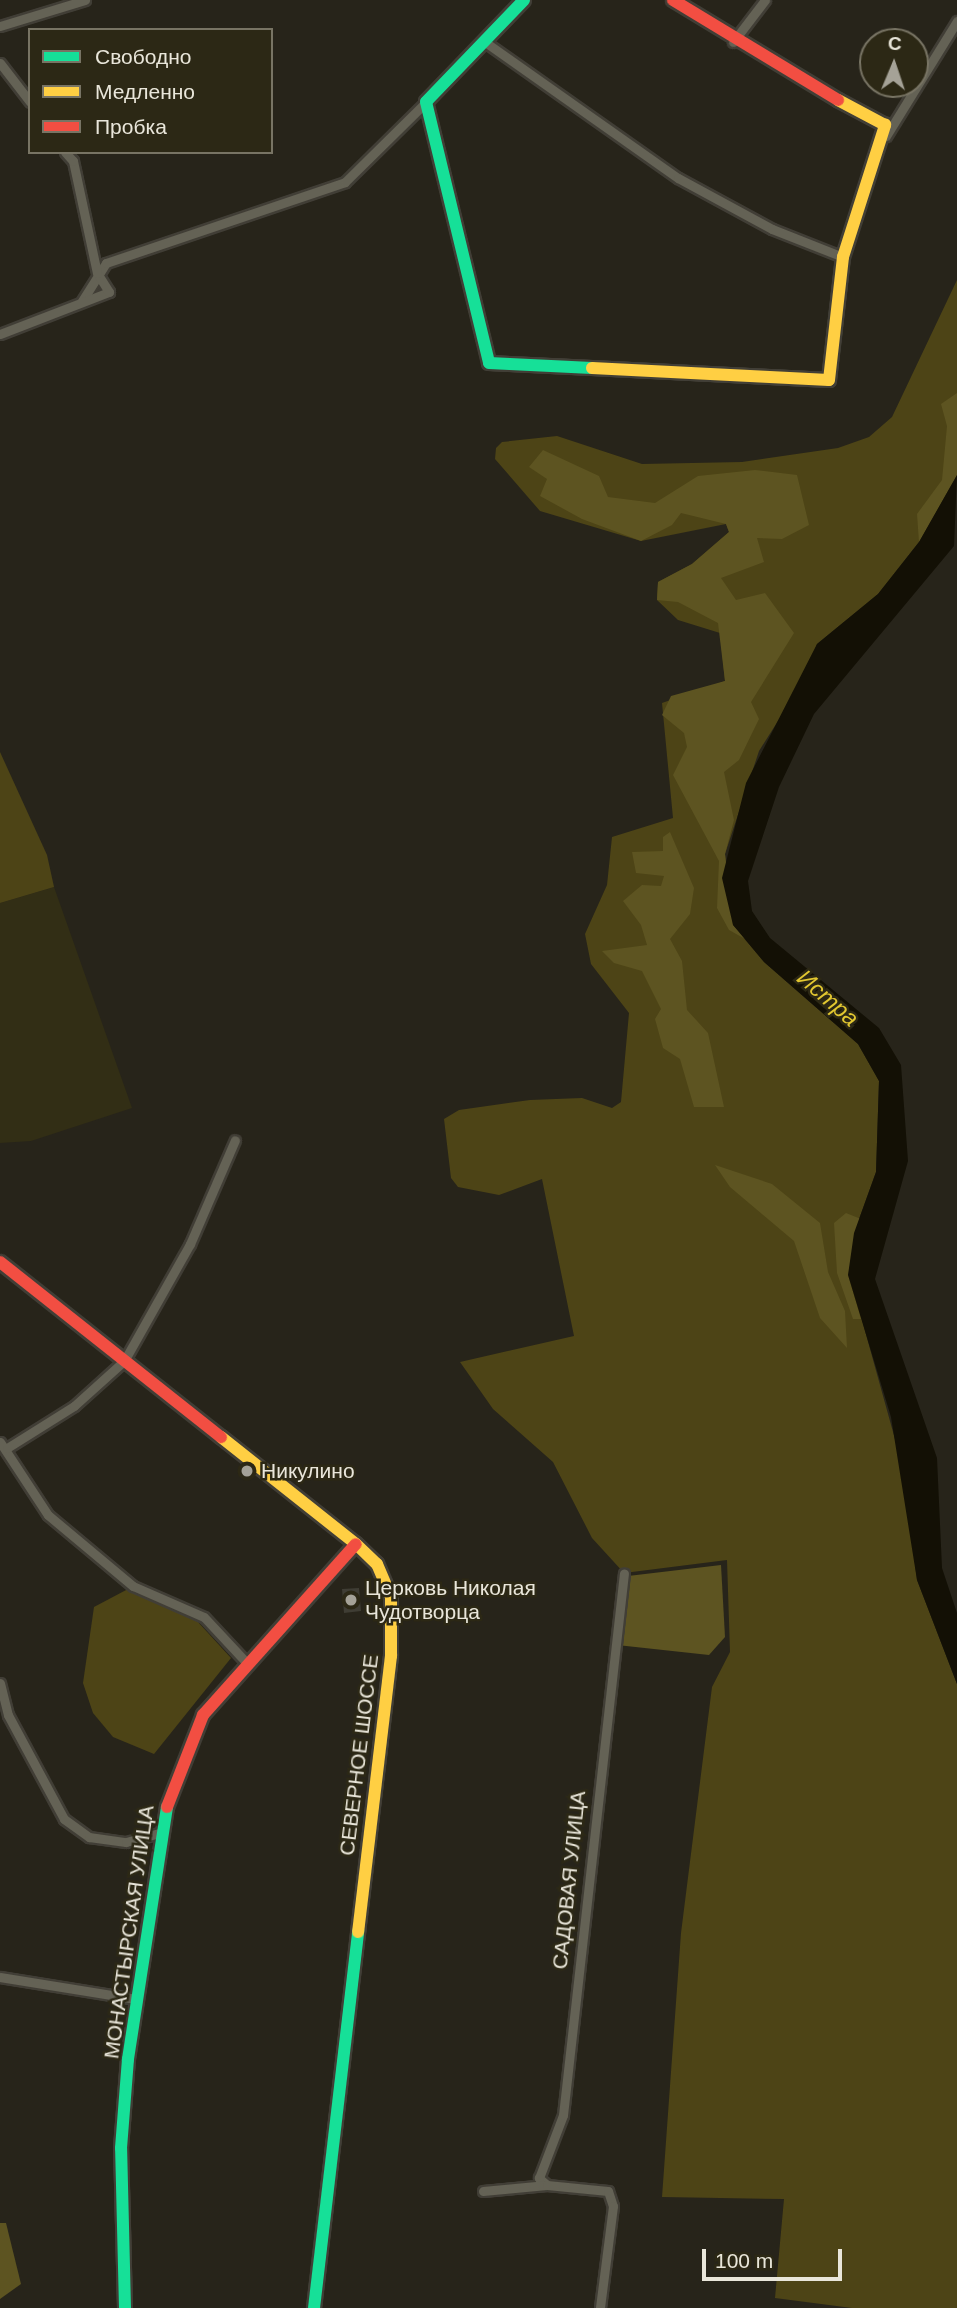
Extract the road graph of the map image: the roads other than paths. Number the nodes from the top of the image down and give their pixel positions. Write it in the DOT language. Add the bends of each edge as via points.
graph roads {
  1 [pos="85,0"];
  2 [pos="524,0"];
  3 [pos="673,0"];
  4 [pos="765,0"];
  5 [pos="957,21"];
  6 [pos="0,26"];
  7 [pos="485,42"];
  8 [pos="733,42"];
  9 [pos="0,63"];
  10 [pos="28,99"];
  11 [pos="426,102"];
  12 [pos="886,136"];
  13 [pos="67,154"];
  14 [pos="843,257"];
  15 [pos="97,273"];
  16 [pos="82,301"];
  17 [pos="0,334"];
  18 [pos="235,1140"];
  19 [pos="0,1262"];
  20 [pos="124,1361"];
  21 [pos="4,1445"];
  22 [pos="356,1544"];
  23 [pos="624,1573"];
  24 [pos="246,1662"];
  25 [pos="0,1683"];
  26 [pos="160,1833"];
  27 [pos="0,1977"];
  28 [pos="136,1999"];
  29 [pos="547,2185"];
  30 [pos="483,2191"];
  31 [pos="125,2308"];
  32 [pos="314,2308"];
  33 [pos="600,2308"];
  1 -- 6 [label="street"];
  2 -- 7 [label="street"];
  3 -- 8 [label="street"];
  4 -- 8 [label="street"];
  5 -- 12 [label="street"];
  7 -- 11 [label="street"];
  7 -- 14 [label="street" via="678,178 772,229"];
  8 -- 12 [label="street" via="877,117"];
  9 -- 10 [label="street"];
  11 -- 14 [label="street" via="489,363 819,384 831,372"];
  11 -- 15 [label="street" via="331,189 262,206 106,263"];
  12 -- 14 [label="street"];
  13 -- 15 [label="street" via="73,161"];
  15 -- 16 [label="street"];
  15 -- 16 [label="street" via="109,292"];
  16 -- 17 [label="street"];
  18 -- 20 [label="street" via="190,1244"];
  19 -- 20 [label="street, СЕВЕРНОЕ ШОССЕ"];
  20 -- 21 [label="street" via="74,1406"];
  20 -- 22 [label="street, СЕВЕРНОЕ ШОССЕ"];
  21 -- 24 [label="street" via="48,1515 133,1586 204,1617"];
  22 -- 24 [label="street, МОНАСТЫРСКАЯ УЛИЦА"];
  22 -- 32 [label="street, СЕВЕРНОЕ ШОССЕ" via="377,1564 391,1597 391,1656"];
  23 -- 29 [label="street, САДОВАЯ УЛИЦА" via="563,2115 540,2168 539,2178"];
  24 -- 26 [label="street, МОНАСТЫРСКАЯ УЛИЦА" via="203,1715 170,1787"];
  25 -- 26 [label="street" via="8,1716 64,1819 89,1837 126,1842"];
  26 -- 28 [label="street, МОНАСТЫРСКАЯ УЛИЦА"];
  27 -- 28 [label="street"];
  28 -- 31 [label="street, МОНАСТЫРСКАЯ УЛИЦА" via="121,2148"];
  29 -- 30 [label="street"];
  29 -- 33 [label="street" via="608,2191 612,2206"];
}
